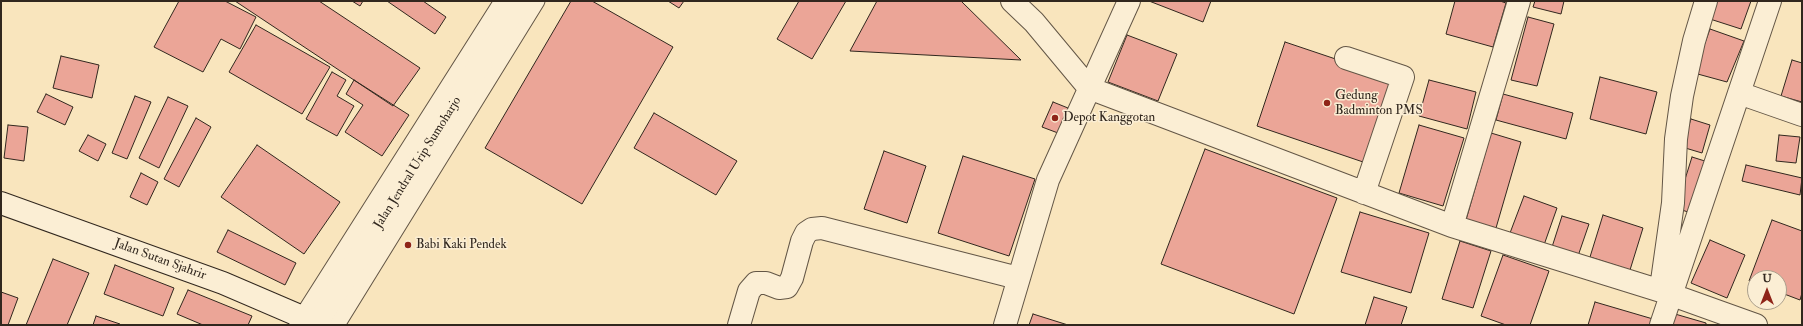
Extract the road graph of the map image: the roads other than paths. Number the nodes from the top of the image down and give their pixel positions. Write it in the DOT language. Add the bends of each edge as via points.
graph roads {
  1 [pos="502,1"];
  2 [pos="520,1"];
  3 [pos="537,1"];
  4 [pos="1012,1"];
  5 [pos="1129,1"];
  6 [pos="1519,1"];
  7 [pos="1706,1"];
  8 [pos="1770,1"];
  9 [pos="1346,58"];
  10 [pos="1089,88"];
  11 [pos="1738,93"];
  12 [pos="1802,115"];
  13 [pos="1364,193"];
  14 [pos="1,203"];
  15 [pos="1452,226"];
  16 [pos="1018,278"];
  17 [pos="1666,292"];
  18 [pos="315,323"];
  19 [pos="739,325"];
  20 [pos="1005,325"];
  21 [pos="1661,325"];
  22 [pos="1756,325"];
  1 -- 18 [label="lane"];
  2 -- 18 [label="street, Jalan Jendral Urip Sumoharjo"];
  3 -- 18 [label="lane"];
  4 -- 10 [label="street" via="1034,22"];
  5 -- 10 [label="street"];
  6 -- 15 [label="street"];
  7 -- 17 [label="street" via="1682,96 1676,139"];
  8 -- 11 [label="street"];
  9 -- 13 [label="street" via="1403,77"];
  10 -- 13 [label="street"];
  10 -- 16 [label="street" via="1048,180"];
  11 -- 12 [label="street"];
  11 -- 17 [label="street"];
  13 -- 15 [label="street"];
  14 -- 18 [label="street, Jalan Sutan Sjahrir" via="223,283"];
  15 -- 17 [label="street"];
  16 -- 19 [label="street" via="822,228 812,229 806,233 802,241 787,287 779,288 766,283 756,283 749,291"];
  16 -- 20 [label="street"];
  17 -- 21 [label="street"];
  17 -- 22 [label="street"];
}
